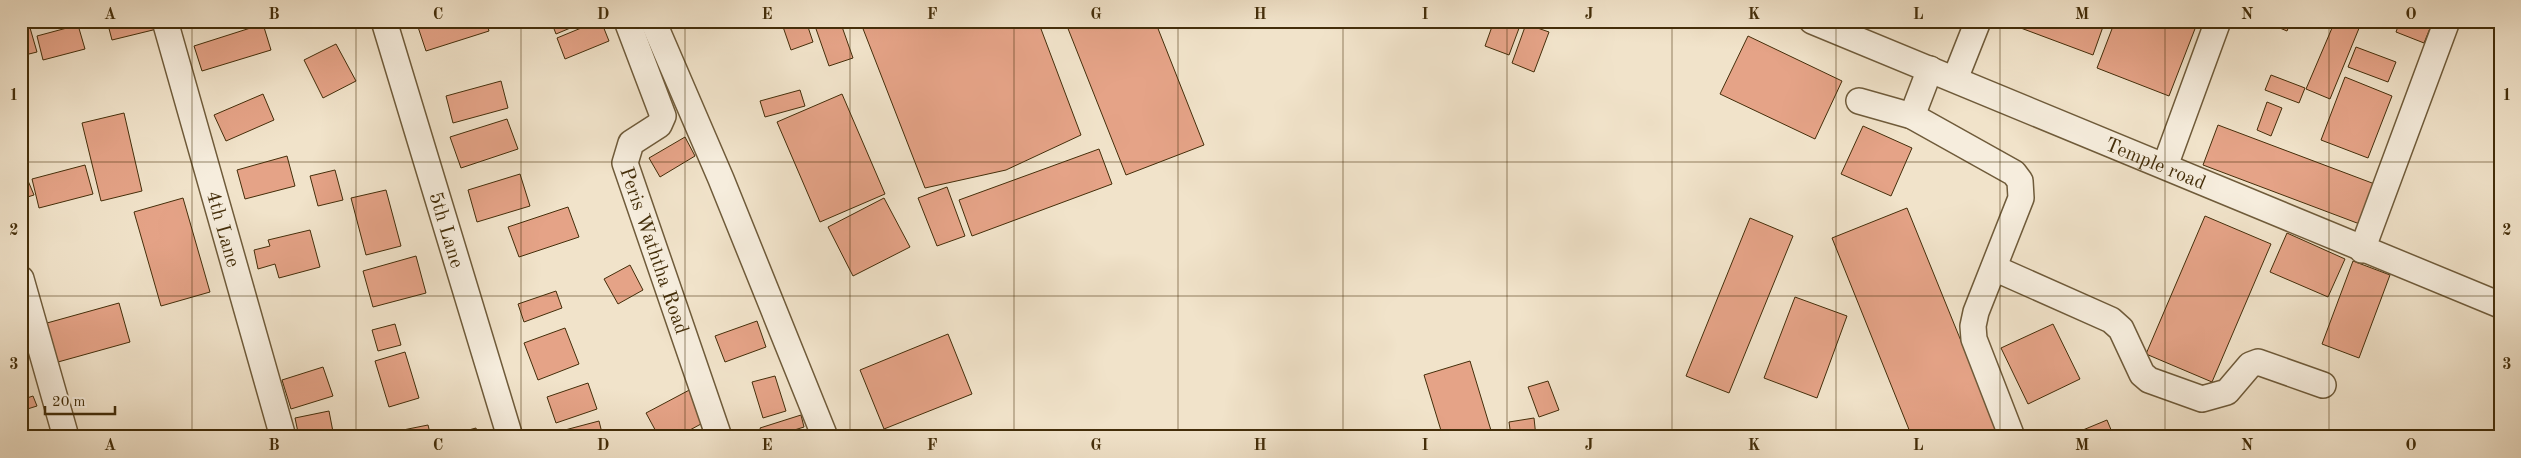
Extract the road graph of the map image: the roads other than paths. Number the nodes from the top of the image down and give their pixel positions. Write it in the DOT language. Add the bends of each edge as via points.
graph roads {
  1 [pos="166,21"];
  2 [pos="384,21"];
  3 [pos="627,21"];
  4 [pos="653,21"];
  5 [pos="1812,21"];
  6 [pos="1978,21"];
  7 [pos="2218,21"];
  8 [pos="2447,21"];
  9 [pos="1930,69"];
  10 [pos="1955,79"];
  11 [pos="1859,101"];
  12 [pos="1912,116"];
  13 [pos="2165,166"];
  14 [pos="2362,250"];
  15 [pos="1994,268"];
  16 [pos="21,279"];
  17 [pos="2500,305"];
  18 [pos="2323,384"];
  19 [pos="66,437"];
  20 [pos="283,437"];
  21 [pos="510,437"];
  22 [pos="719,437"];
  23 [pos="825,437"];
  24 [pos="2012,437"];
  1 -- 20 [label="street, 4th Lane"];
  2 -- 21 [label="street, 5th Lane"];
  3 -- 22 [label="street, Peris Waththa Road" via="663,116 659,125 631,143 625,163"];
  4 -- 23 [label="street"];
  5 -- 9 [label="street, Temple road"];
  6 -- 10 [label="street"];
  7 -- 13 [label="street"];
  8 -- 14 [label="street"];
  9 -- 10 [label="street, Temple road"];
  9 -- 12 [label="street"];
  10 -- 13 [label="street, Temple road"];
  11 -- 12 [label="street"];
  12 -- 15 [label="street" via="2014,173 2020,181 2021,198"];
  13 -- 14 [label="street, Temple road"];
  14 -- 17 [label="street, Temple road"];
  15 -- 18 [label="street" via="2112,320 2121,329 2142,374 2202,399 2228,392 2250,366 2258,362"];
  15 -- 24 [label="street" via="1976,312 1974,339"];
  16 -- 19 [label="street"];
}
